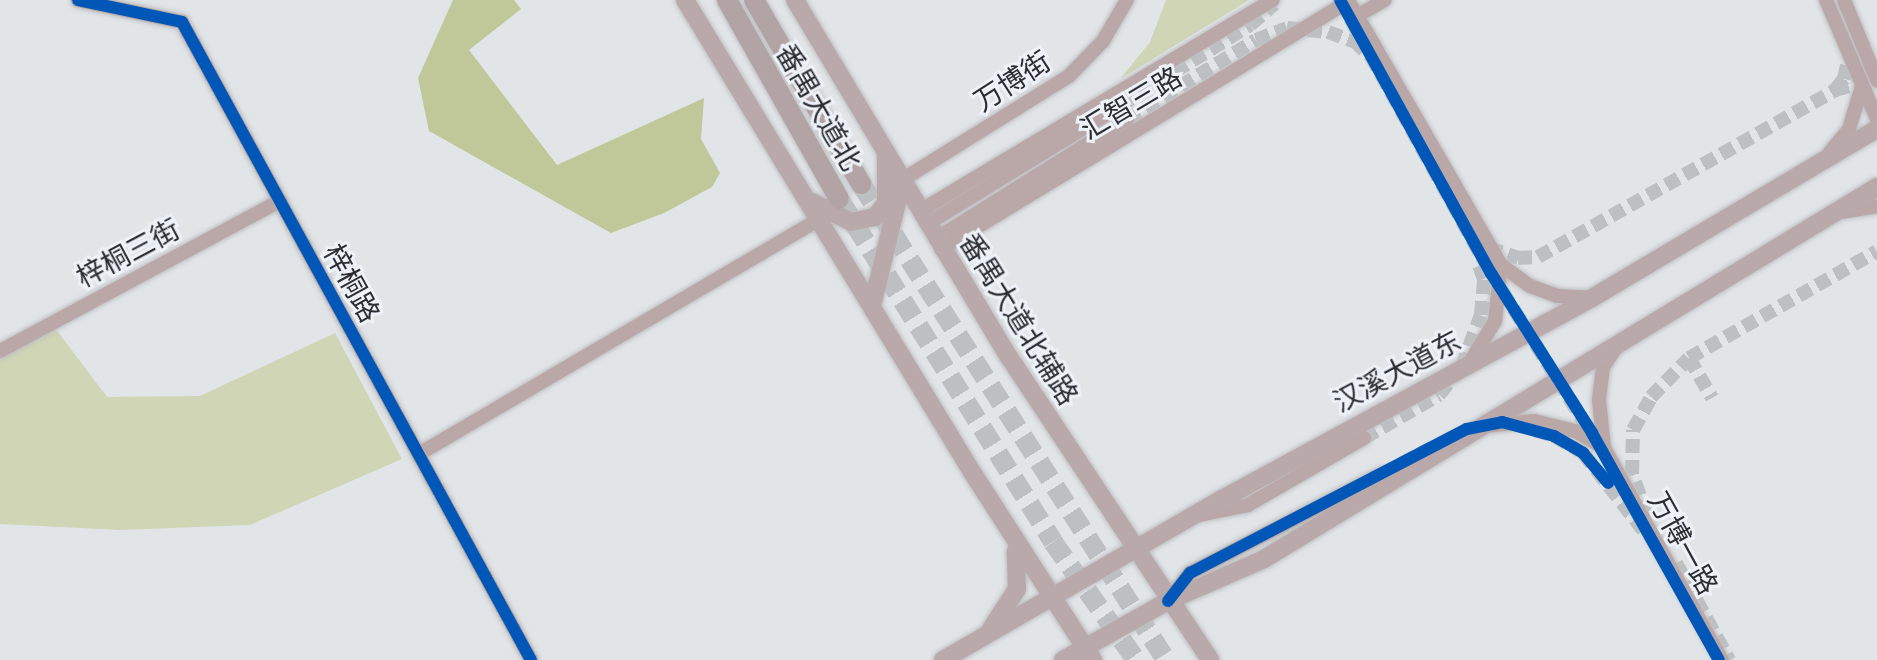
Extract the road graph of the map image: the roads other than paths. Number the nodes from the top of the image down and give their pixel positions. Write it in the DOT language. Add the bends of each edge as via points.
graph roads {
  1 [pos="78,0"];
  2 [pos="685,0"];
  3 [pos="727,0"];
  4 [pos="754,0"];
  5 [pos="795,0"];
  6 [pos="1127,0"];
  7 [pos="1273,0"];
  8 [pos="1385,0"];
  9 [pos="1826,0"];
  10 [pos="1844,0"];
  11 [pos="1348,1"];
  12 [pos="1357,16"];
  13 [pos="1877,80"];
  14 [pos="1862,86"];
  15 [pos="1124,112"];
  16 [pos="1877,119"];
  17 [pos="1877,129"];
  18 [pos="886,153"];
  19 [pos="1820,163"];
  20 [pos="902,180"];
  21 [pos="861,184"];
  22 [pos="1877,187"];
  23 [pos="806,198"];
  24 [pos="839,199"];
  25 [pos="280,201"];
  26 [pos="1877,206"];
  27 [pos="1832,214"];
  28 [pos="820,219"];
  29 [pos="931,231"];
  30 [pos="1501,265"];
  31 [pos="1592,298"];
  32 [pos="873,302"];
  33 [pos="1622,339"];
  34 [pos="0,351"];
  35 [pos="1470,362"];
  36 [pos="1485,426"];
  37 [pos="1364,438"];
  38 [pos="1604,448"];
  39 [pos="419,454"];
  40 [pos="1382,474"];
  41 [pos="1194,515"];
  42 [pos="1012,537"];
  43 [pos="1134,551"];
  44 [pos="1049,597"];
  45 [pos="1168,601"];
  46 [pos="985,635"];
  47 [pos="1088,654"];
  48 [pos="531,660"];
  49 [pos="943,660"];
  50 [pos="1063,660"];
  51 [pos="1210,660"];
  52 [pos="1722,660"];
  1 -- 25 [label="street, 梓桐路" via="182,22"];
  2 -- 23 [label="main road"];
  3 -- 24 [label="highway, 番禺大道北"];
  4 -- 21 [label="highway, 番禺大道北"];
  5 -- 18 [label="main road, 番禺大道北辅路"];
  6 -- 20 [label="street, 万博街" via="1103,41 1069,76"];
  7 -- 29 [label="street, 汇智三路"];
  8 -- 12 [label="street"];
  9 -- 14 [label="street"];
  10 -- 13 [label="street"];
  11 -- 12 [label="street"];
  11 -- 29 [label="street, 汇智三路"];
  12 -- 30 [label="street"];
  14 -- 16 [label="street"];
  14 -- 19 [label="street" via="1849,129"];
  15 -- 29 [label="street"];
  17 -- 19 [label="main road, 汉溪大道东"];
  18 -- 20 [label="main road, 番禺大道北辅路"];
  18 -- 23 [label="main road" via="888,192 875,217 851,222"];
  19 -- 31 [label="main road, 汉溪大道东"];
  20 -- 29 [label="main road, 番禺大道北辅路"];
  20 -- 32 [label="main road"];
  22 -- 27 [label="main road"];
  23 -- 28 [label="main road"];
  25 -- 34 [label="street, 梓桐三街"];
  25 -- 39 [label="street, 梓桐路"];
  26 -- 27 [label="street"];
  27 -- 33 [label="main road"];
  28 -- 32 [label="main road"];
  28 -- 39 [label="street"];
  29 -- 43 [label="main road, 番禺大道北辅路"];
  30 -- 31 [label="street" via="1530,286 1557,296"];
  30 -- 35 [label="street" via="1495,321"];
  31 -- 35 [label="main road, 汉溪大道东"];
  32 -- 42 [label="main road"];
  33 -- 36 [label="main road"];
  33 -- 38 [label="street" via="1603,367 1599,400"];
  35 -- 41 [label="main road, 汉溪大道东"];
  36 -- 38 [label="street" via="1534,421 1575,431"];
  36 -- 45 [label="main road" via="1264,559"];
  37 -- 41 [label="street" via="1248,505"];
  38 -- 52 [label="street, 万博一路"];
  39 -- 48 [label="street, 梓桐路"];
  40 -- 45 [label="street" via="1190,573"];
  41 -- 43 [label="main road, 汉溪大道东"];
  42 -- 44 [label="main road"];
  42 -- 46 [label="main road" via="1020,574 1017,589"];
  43 -- 44 [label="main road, 汉溪大道东"];
  43 -- 45 [label="main road, 番禺大道北辅路"];
  44 -- 46 [label="main road, 汉溪大道东"];
  44 -- 47 [label="main road"];
  45 -- 47 [label="main road"];
  45 -- 51 [label="main road, 番禺大道北辅路"];
  46 -- 49 [label="main road, 汉溪大道东"];
  47 -- 50 [label="main road"];
}
